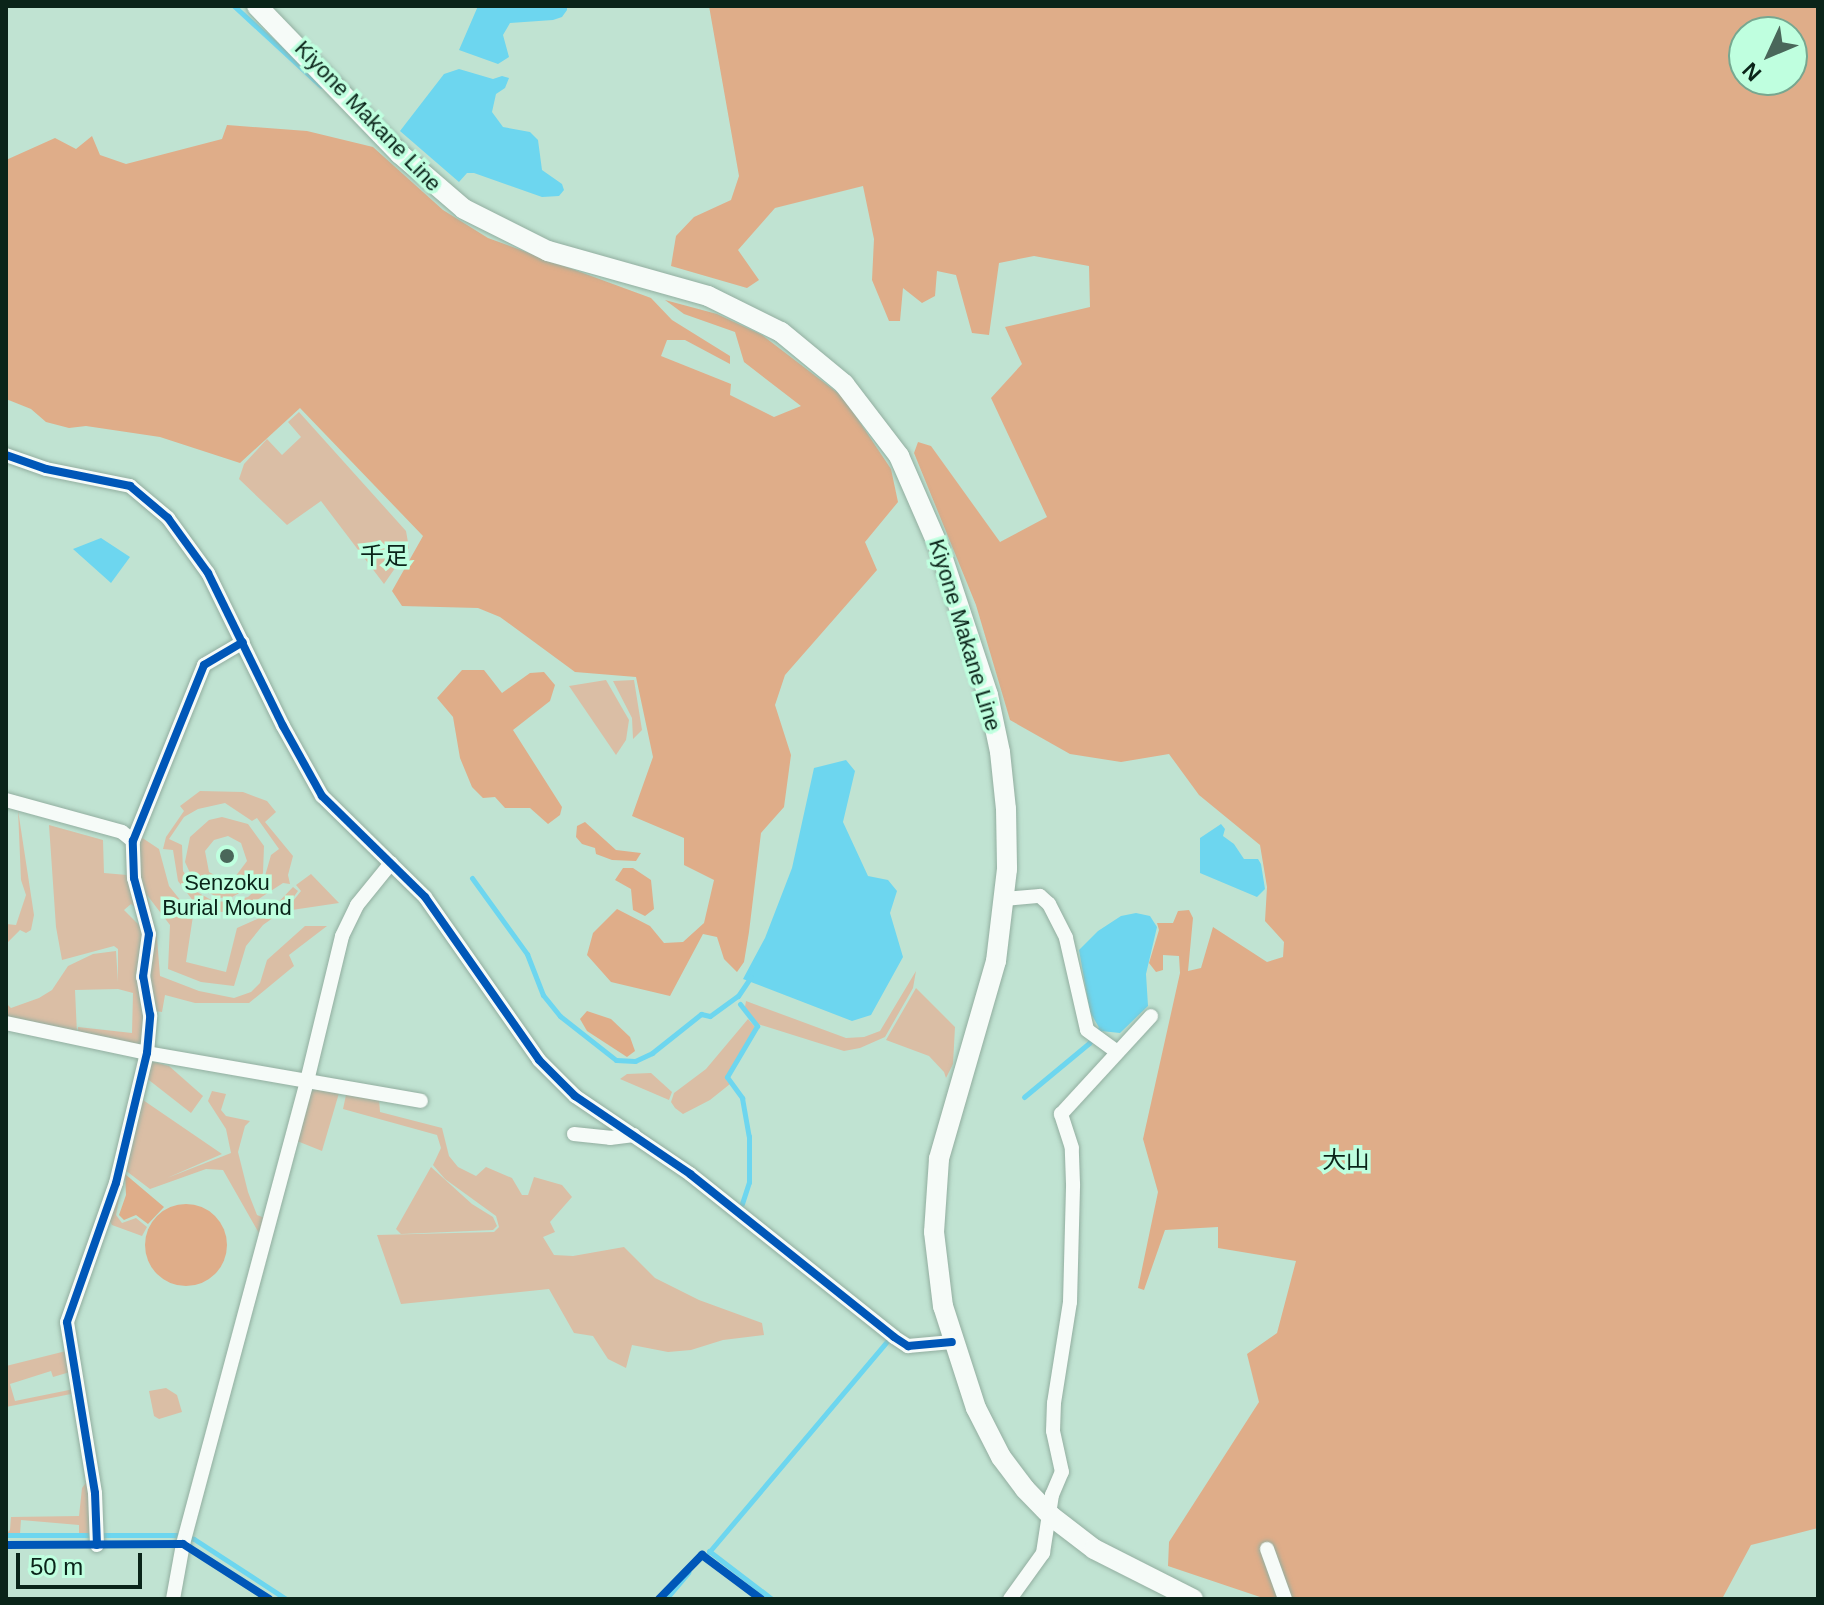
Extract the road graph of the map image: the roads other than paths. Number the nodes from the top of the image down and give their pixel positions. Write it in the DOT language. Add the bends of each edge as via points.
graph roads {
  1 [pos="257,6"];
  2 [pos="6,455"];
  3 [pos="243,642"];
  4 [pos="6,800"];
  5 [pos="133,841"];
  6 [pos="391,863"];
  7 [pos="1004,899"];
  8 [pos="1151,1016"];
  9 [pos="6,1023"];
  10 [pos="1117,1052"];
  11 [pos="147,1053"];
  12 [pos="307,1081"];
  13 [pos="421,1101"];
  14 [pos="574,1134"];
  15 [pos="634,1135"];
  16 [pos="952,1342"];
  17 [pos="1051,1516"];
  18 [pos="97,1539"];
  19 [pos="1267,1549"];
  20 [pos="173,1599"];
  21 [pos="1010,1599"];
  22 [pos="1193,1599"];
  23 [pos="1285,1599"];
  1 -- 7 [label="main road, Kiyone Makane Line" via="400,154 464,209 548,251 737,308 802,347 865,407 920,497 988,695 1006,809"];
  2 -- 3 [label="street" via="46,469 116,481 148,497 195,552"];
  3 -- 5 [label="street" via="204,665"];
  3 -- 6 [label="street" via="322,796"];
  4 -- 5 [label="street" via="122,832"];
  5 -- 11 [label="street" via="134,878 149,934 143,977 150,1015"];
  6 -- 12 [label="street" via="346,923"];
  6 -- 15 [label="street" via="444,922 539,1060 575,1096"];
  7 -- 10 [label="street" via="1040,896 1049,904 1066,938 1079,1002 1094,1038"];
  7 -- 16 [label="main road, Kiyone Makane Line" via="996,961 946,1123 936,1183 937,1270"];
  8 -- 10 [label="street"];
  9 -- 11 [label="street"];
  10 -- 17 [label="street" via="1061,1114 1072,1148 1073,1184 1070,1302 1054,1403 1053,1431 1062,1472"];
  11 -- 12 [label="street"];
  11 -- 18 [label="street" via="116,1183 67,1322 95,1493"];
  12 -- 13 [label="street"];
  12 -- 20 [label="street"];
  14 -- 15 [label="street"];
  15 -- 16 [label="street" via="894,1337 908,1346"];
  16 -- 17 [label="main road, Kiyone Makane Line" via="992,1441"];
  17 -- 21 [label="street" via="1043,1553"];
  17 -- 22 [label="main road, Kiyone Makane Line" via="1094,1549"];
  19 -- 23 [label="street"];
}
